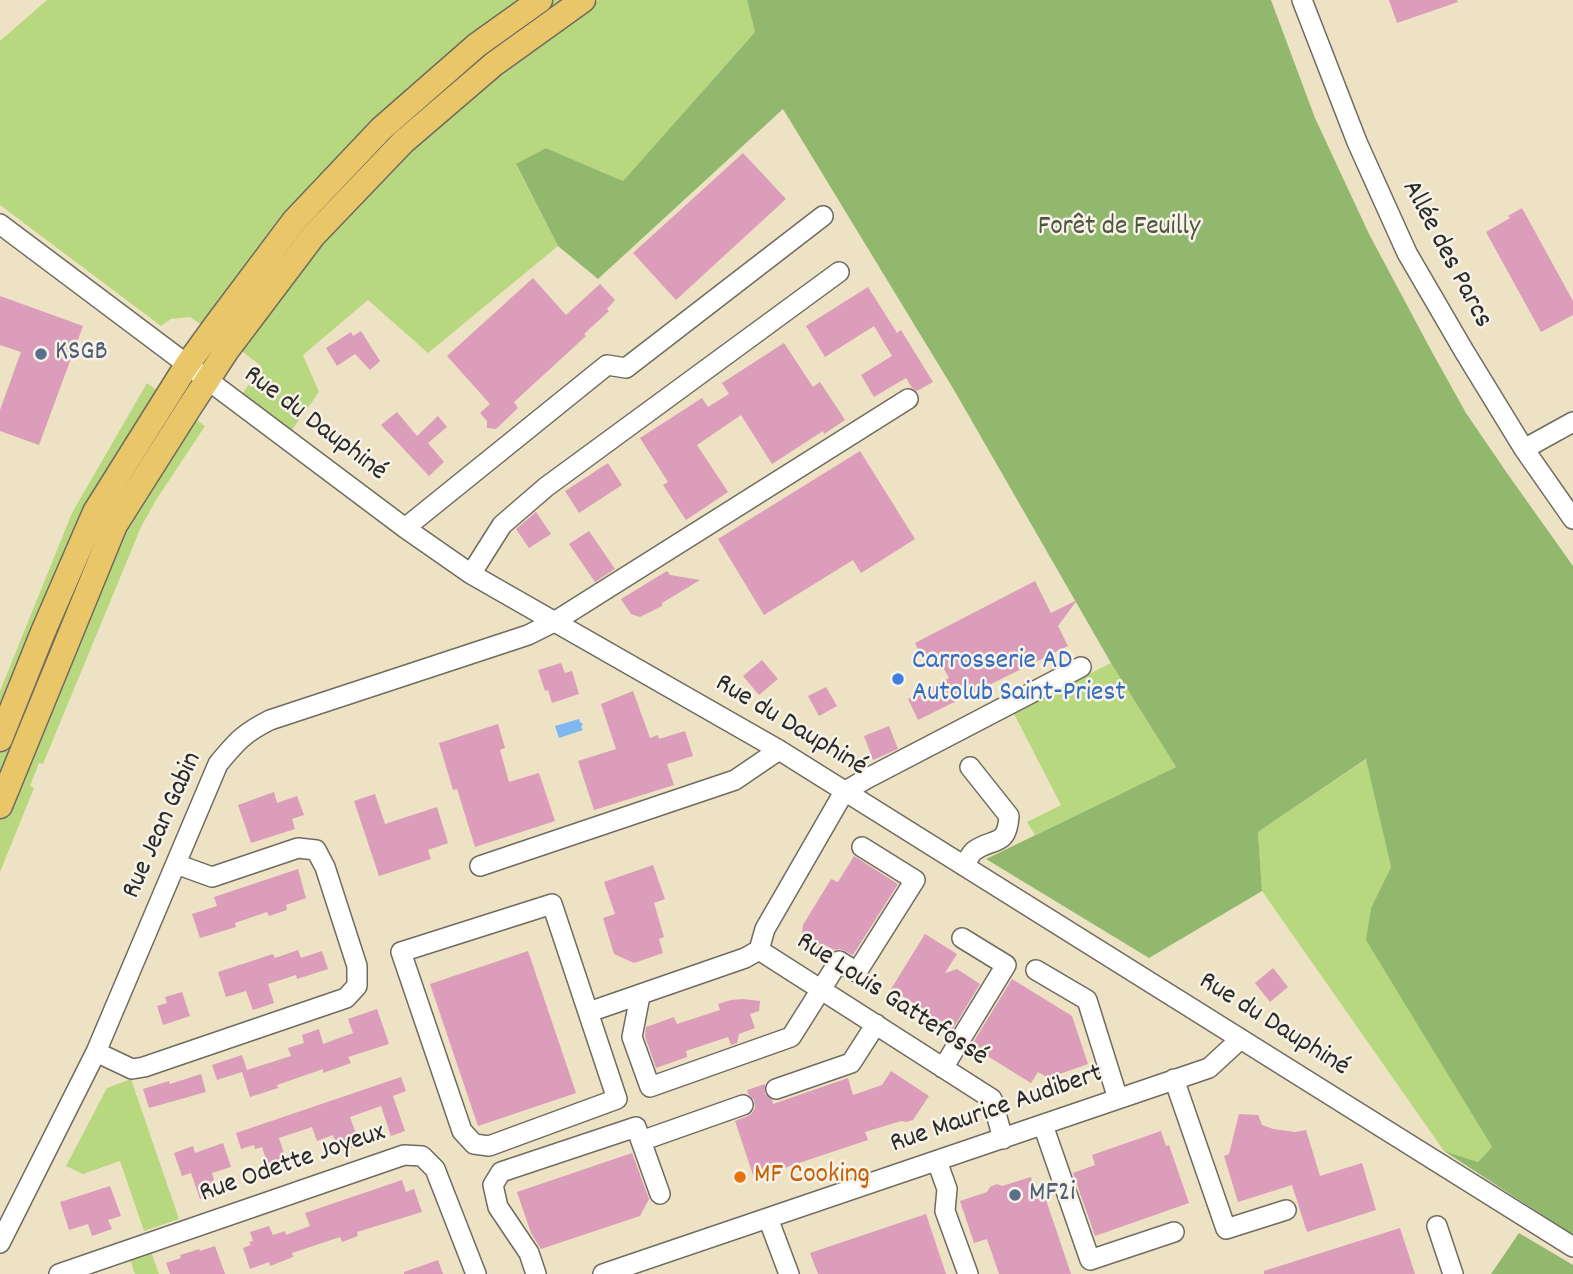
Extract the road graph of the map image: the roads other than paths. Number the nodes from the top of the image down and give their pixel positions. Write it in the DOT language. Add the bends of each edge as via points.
graph roads {
  1 [pos="540,0"];
  2 [pos="583,0"];
  3 [pos="1302,0"];
  4 [pos="822,216"];
  5 [pos="0,224"];
  6 [pos="839,272"];
  7 [pos="197,373"];
  8 [pos="908,399"];
  9 [pos="1573,422"];
  10 [pos="1524,449"];
  11 [pos="1573,519"];
  12 [pos="405,528"];
  13 [pos="471,574"];
  14 [pos="554,622"];
  15 [pos="1081,667"];
  16 [pos="0,739"];
  17 [pos="779,750"];
  18 [pos="970,767"];
  19 [pos="844,792"];
  20 [pos="0,806"];
  21 [pos="862,847"];
  22 [pos="176,864"];
  23 [pos="480,866"];
  24 [pos="964,866"];
  25 [pos="962,939"];
  26 [pos="760,950"];
  27 [pos="1036,970"];
  28 [pos="821,990"];
  29 [pos="640,996"];
  30 [pos="589,1012"];
  31 [pos="876,1024"];
  32 [pos="1238,1037"];
  33 [pos="96,1052"];
  34 [pos="943,1068"];
  35 [pos="1174,1079"];
  36 [pos="776,1089"];
  37 [pos="1118,1099"];
  38 [pos="743,1105"];
  39 [pos="1042,1125"];
  40 [pos="1003,1139"];
  41 [pos="641,1141"];
  42 [pos="937,1161"];
  43 [pos="660,1194"];
  44 [pos="1286,1210"];
  45 [pos="768,1218"];
  46 [pos="1437,1226"];
  47 [pos="1174,1231"];
  48 [pos="0,1243"];
  49 [pos="1573,1247"];
  50 [pos="59,1274"];
  51 [pos="475,1274"];
  52 [pos="536,1274"];
  53 [pos="603,1274"];
  54 [pos="789,1274"];
  55 [pos="968,1274"];
  56 [pos="1453,1274"];
  1 -- 7 [label="main road" via="477,45 381,129 295,221"];
  2 -- 7 [label="main road" via="494,64 403,142 313,236 227,350"];
  3 -- 10 [label="street, Allée des Parcs" via="1357,142 1408,253"];
  4 -- 12 [label="street" via="626,368 607,365"];
  5 -- 7 [label="street, Rue du Dauphiné"];
  6 -- 13 [label="street" via="546,487 502,525"];
  7 -- 12 [label="street, Rue du Dauphiné"];
  7 -- 16 [label="main road" via="95,512"];
  7 -- 20 [label="main road" via="115,525"];
  8 -- 14 [label="street, Rue Jean Gabin"];
  9 -- 10 [label="street"];
  10 -- 11 [label="street, Allée des Parcs"];
  12 -- 13 [label="street, Rue du Dauphiné"];
  13 -- 14 [label="street, Rue du Dauphiné"];
  14 -- 17 [label="street, Rue du Dauphiné"];
  14 -- 22 [label="street, Rue Jean Gabin" via="528,635 253,729 219,764"];
  15 -- 19 [label="street"];
  17 -- 19 [label="street, Rue du Dauphiné"];
  17 -- 23 [label="street" via="735,780"];
  18 -- 24 [label="street" via="1009,816 1009,829 1001,839 973,852"];
  19 -- 24 [label="street, Rue du Dauphiné"];
  19 -- 26 [label="street, Rue Louis Gattefossé" via="765,929"];
  21 -- 28 [label="street" via="915,880 857,972 839,961"];
  22 -- 33 [label="street, Rue Jean Gabin"];
  22 -- 33 [label="street" via="212,877 298,848 316,850 357,966 357,986 346,998 144,1067 132,1069"];
  24 -- 32 [label="street, Rue du Dauphiné"];
  25 -- 34 [label="street" via="1006,965"];
  26 -- 28 [label="street, Rue Louis Gattefossé"];
  26 -- 29 [label="street, Rue Louis Gattefossé"];
  27 -- 37 [label="street" via="1087,1000"];
  28 -- 29 [label="street" via="791,1037 650,1087 632,1037"];
  28 -- 31 [label="street, Rue Louis Gattefossé"];
  29 -- 30 [label="street, Rue Louis Gattefossé"];
  30 -- 30 [label="street" via="617,1099 489,1146 474,1144 462,1131 401,952 552,904"];
  31 -- 34 [label="street, Rue Louis Gattefossé"];
  31 -- 36 [label="street" via="851,1063"];
  32 -- 35 [label="street, Rue Maurice Audibert" via="1209,1068"];
  32 -- 49 [label="street, Rue du Dauphiné"];
  33 -- 48 [label="street, Rue Jean Gabin"];
  34 -- 40 [label="street, Rue Louis Gattefossé" via="992,1099"];
  35 -- 37 [label="street, Rue Maurice Audibert"];
  35 -- 44 [label="street" via="1226,1229"];
  37 -- 39 [label="street, Rue Maurice Audibert"];
  38 -- 41 [label="street"];
  39 -- 40 [label="street, Rue Maurice Audibert"];
  39 -- 47 [label="street" via="1090,1259"];
  40 -- 42 [label="street, Rue Maurice Audibert"];
  41 -- 43 [label="street"];
  41 -- 52 [label="street" via="636,1127 501,1172 493,1185 498,1207 529,1253"];
  42 -- 45 [label="street, Rue Maurice Audibert"];
  42 -- 55 [label="street" via="947,1189 945,1211"];
  45 -- 53 [label="street, Rue Maurice Audibert"];
  45 -- 54 [label="street"];
  46 -- 56 [label="street"];
  50 -- 51 [label="street, Rue Odette Joyeux" via="404,1156 422,1156 435,1169"];
}
